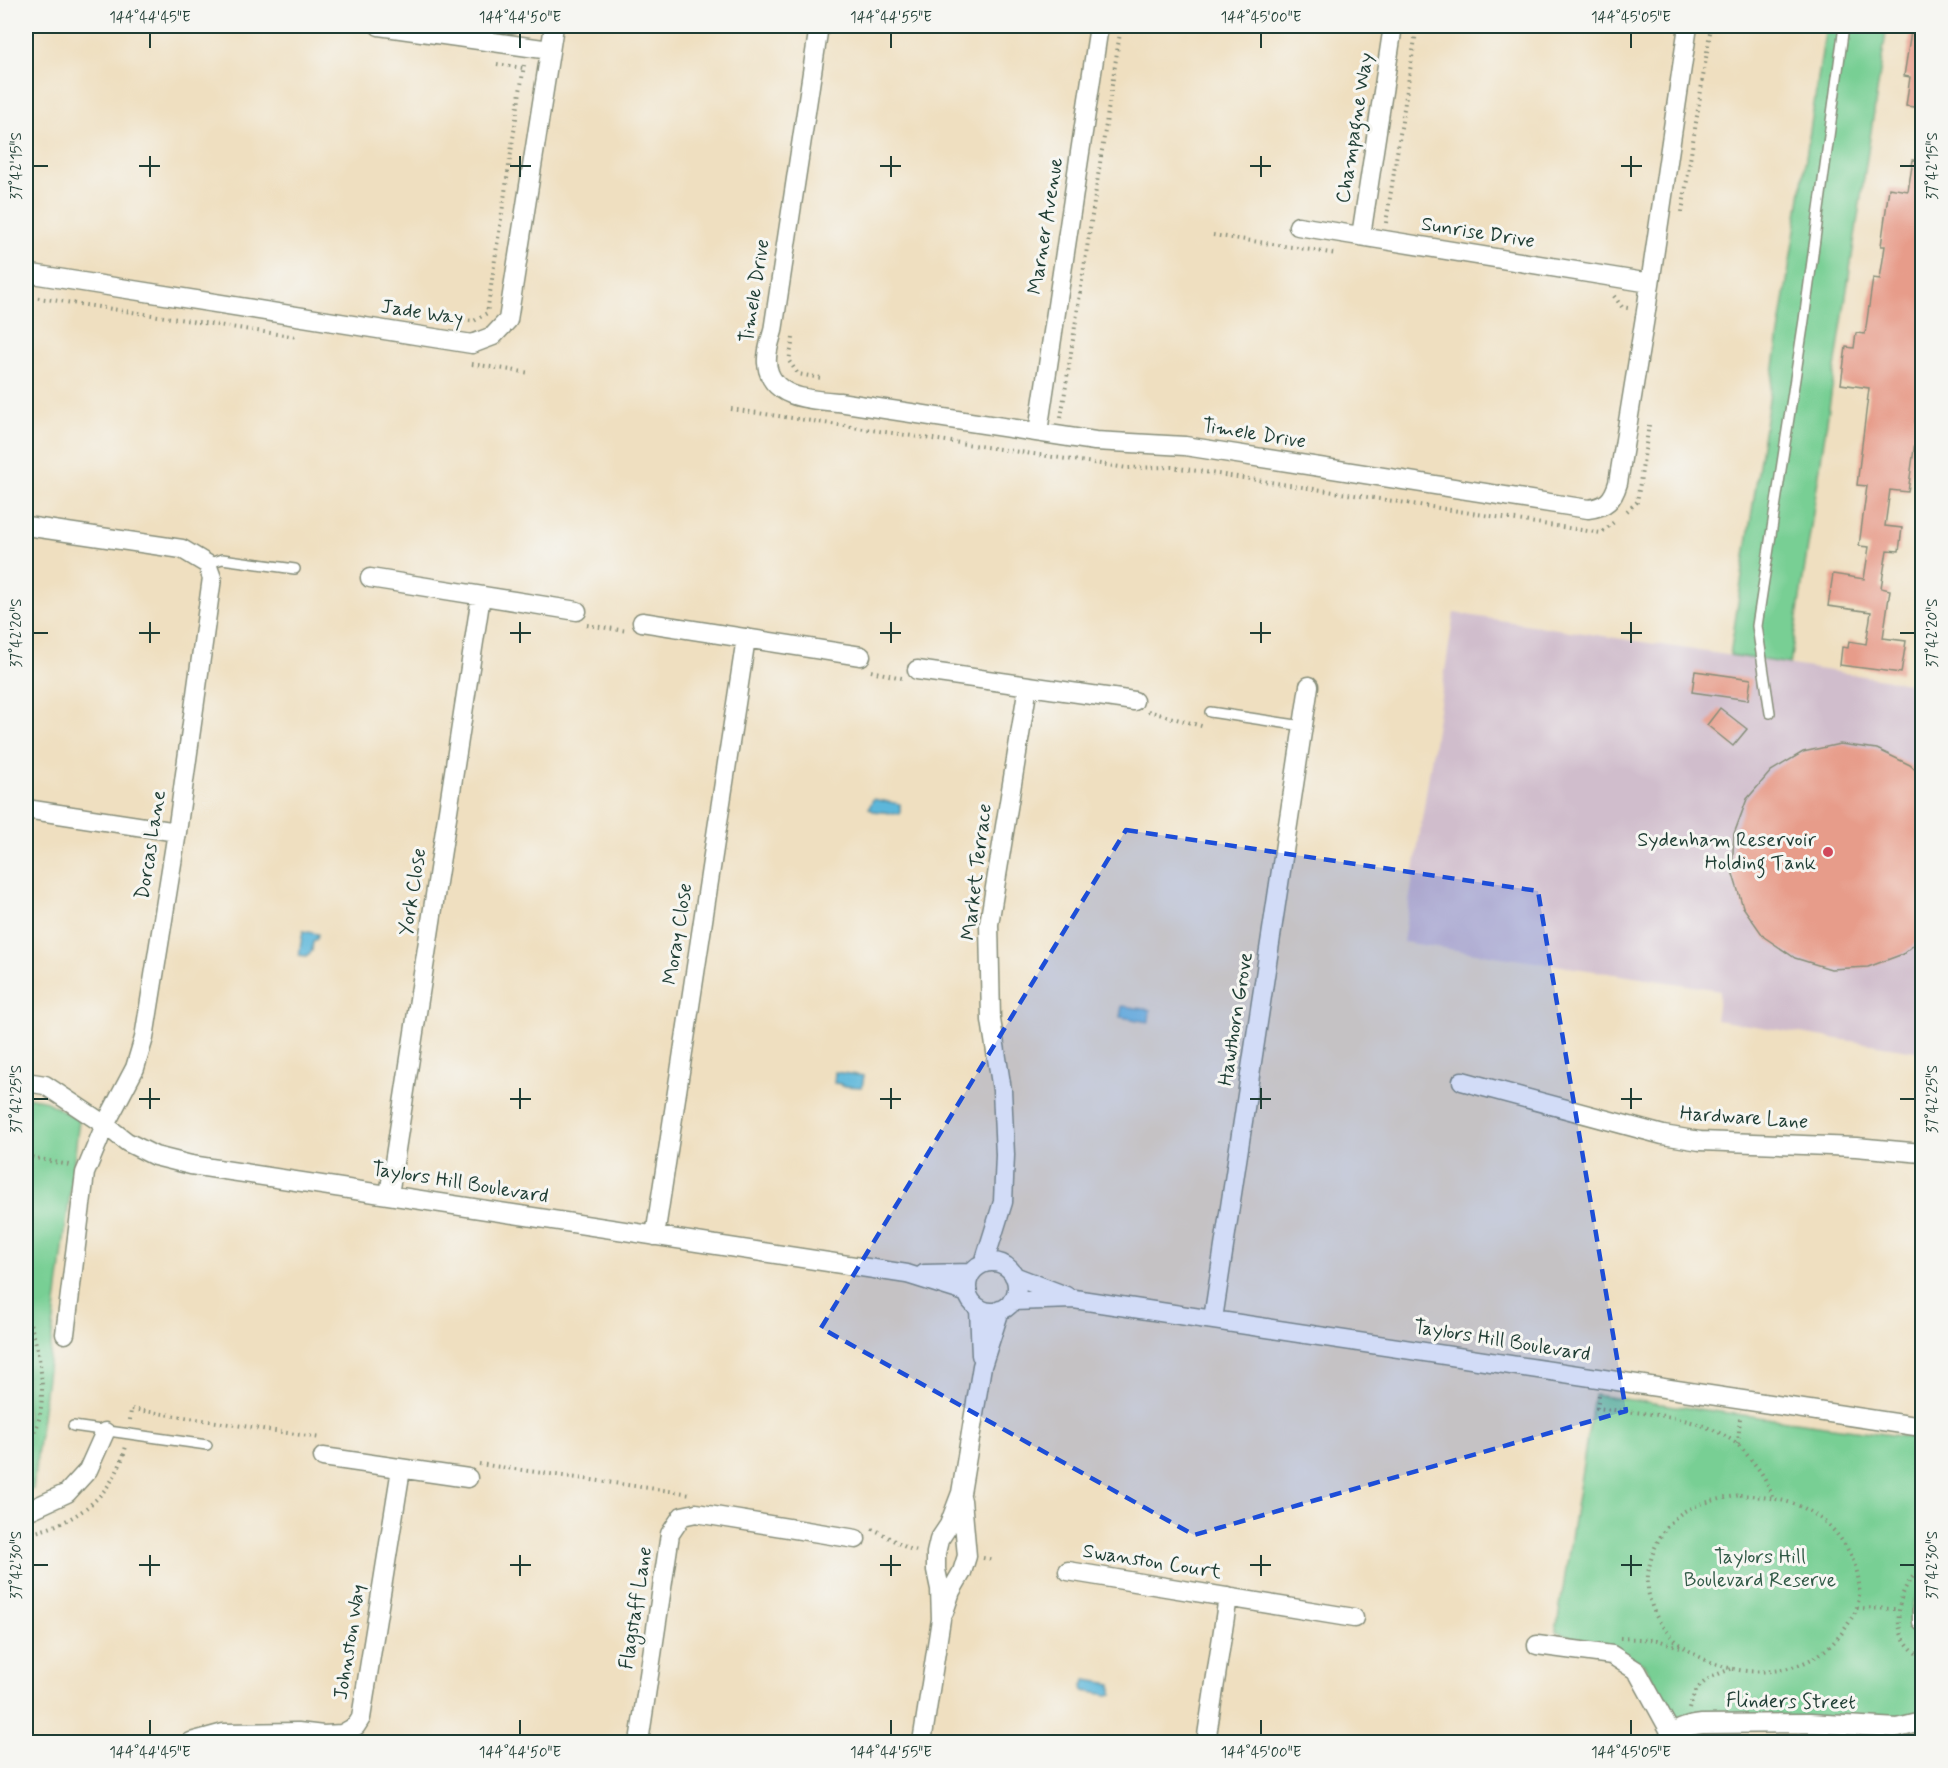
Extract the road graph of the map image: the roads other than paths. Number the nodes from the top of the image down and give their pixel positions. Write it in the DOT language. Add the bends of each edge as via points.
graph roads {
  1 [pos="379,26"];
  2 [pos="554,26"];
  3 [pos="819,26"];
  4 [pos="1099,26"];
  5 [pos="1393,26"];
  6 [pos="1688,26"];
  7 [pos="1844,26"];
  8 [pos="550,50"];
  9 [pos="1298,226"];
  10 [pos="1361,236"];
  11 [pos="26,273"];
  12 [pos="1650,283"];
  13 [pos="1038,432"];
  14 [pos="26,526"];
  15 [pos="207,564"];
  16 [pos="295,569"];
  17 [pos="370,578"];
  18 [pos="481,596"];
  19 [pos="577,611"];
  20 [pos="637,627"];
  21 [pos="746,639"];
  22 [pos="861,656"];
  23 [pos="918,670"];
  24 [pos="1028,686"];
  25 [pos="1309,687"];
  26 [pos="1134,701"];
  27 [pos="1210,712"];
  28 [pos="1770,713"];
  29 [pos="1303,726"];
  30 [pos="26,808"];
  31 [pos="177,832"];
  32 [pos="1462,1081"];
  33 [pos="26,1082"];
  34 [pos="105,1125"];
  35 [pos="1923,1153"];
  36 [pos="389,1195"];
  37 [pos="1002,1208"];
  38 [pos="655,1236"];
  39 [pos="978,1268"];
  40 [pos="1009,1270"];
  41 [pos="907,1274"];
  42 [pos="968,1293"];
  43 [pos="1074,1299"];
  44 [pos="1006,1306"];
  45 [pos="979,1308"];
  46 [pos="1213,1319"];
  47 [pos="65,1334"];
  48 [pos="982,1366"];
  49 [pos="74,1426"];
  50 [pos="1923,1427"];
  51 [pos="105,1432"];
  52 [pos="207,1445"];
  53 [pos="322,1457"];
  54 [pos="401,1468"];
  55 [pos="468,1478"];
  56 [pos="961,1493"];
  57 [pos="26,1509"];
  58 [pos="856,1539"];
  59 [pos="1068,1571"];
  60 [pos="1228,1597"];
  61 [pos="1923,1610"];
  62 [pos="1354,1618"];
  63 [pos="941,1619"];
  64 [pos="1923,1622"];
  65 [pos="1537,1645"];
  66 [pos="1921,1725"];
  67 [pos="1673,1734"];
  68 [pos="191,1743"];
  69 [pos="639,1743"];
  70 [pos="922,1743"];
  71 [pos="1206,1743"];
  1 -- 8 [label="street"];
  2 -- 8 [label="street, Jade Way"];
  3 -- 13 [label="street, Timele Drive" via="766,364 773,380 786,392 803,399"];
  4 -- 13 [label="street, Marner Avenue"];
  5 -- 10 [label="street, Champagne Way"];
  6 -- 12 [label="street, Timele Drive"];
  7 -- 28 [label="lane" via="1757,626"];
  8 -- 11 [label="street, Jade Way" via="508,320 493,336 472,344"];
  9 -- 10 [label="street, Sunrise Drive"];
  10 -- 12 [label="street, Sunrise Drive"];
  12 -- 13 [label="street, Timele Drive" via="1618,483 1609,502 1600,508 1185,446 1095,441"];
  14 -- 15 [label="street" via="182,549"];
  15 -- 16 [label="lane" via="222,559"];
  15 -- 31 [label="street, Dorcas Lane" via="212,578"];
  17 -- 18 [label="street"];
  18 -- 19 [label="street"];
  18 -- 36 [label="street, York Close"];
  20 -- 21 [label="street"];
  21 -- 22 [label="street"];
  21 -- 38 [label="street, Moray Close"];
  23 -- 24 [label="street"];
  24 -- 26 [label="street"];
  24 -- 37 [label="street, Market Terrace" via="989,924 991,1020 1002,1090 1005,1155"];
  25 -- 29 [label="street, Hawthorn Grove"];
  27 -- 29 [label="lane"];
  29 -- 46 [label="street, Hawthorn Grove"];
  30 -- 31 [label="street"];
  31 -- 34 [label="street, Dorcas Lane" via="144,1038 135,1068"];
  32 -- 35 [label="street, Hardware Lane" via="1663,1135 1700,1141"];
  33 -- 34 [label="street, Taylors Hill Boulevard" via="45,1085"];
  34 -- 36 [label="street, Taylors Hill Boulevard" via="155,1156 190,1165"];
  34 -- 47 [label="street, Dorcas Lane" via="87,1170"];
  36 -- 38 [label="street, Taylors Hill Boulevard"];
  37 -- 39 [label="street, Market Terrace"];
  37 -- 40 [label="street, Market Terrace"];
  38 -- 41 [label="street, Taylors Hill Boulevard"];
  39 -- 40 [label="street" via="991,1262"];
  39 -- 41 [label="street, Taylors Hill Boulevard"];
  39 -- 42 [label="street" via="968,1279"];
  40 -- 43 [label="street, Taylors Hill Boulevard"];
  40 -- 44 [label="street" via="1017,1289"];
  41 -- 42 [label="street, Taylors Hill Boulevard"];
  42 -- 45 [label="street"];
  43 -- 44 [label="street, Taylors Hill Boulevard"];
  43 -- 46 [label="street, Taylors Hill Boulevard"];
  44 -- 45 [label="street" via="986,1311"];
  44 -- 48 [label="street"];
  45 -- 48 [label="street"];
  46 -- 50 [label="street, Taylors Hill Boulevard"];
  48 -- 56 [label="street"];
  49 -- 51 [label="lane"];
  51 -- 52 [label="lane"];
  51 -- 57 [label="street" via="88,1470 67,1493"];
  53 -- 54 [label="street"];
  54 -- 55 [label="street"];
  54 -- 68 [label="street, Johnston Way" via="361,1718 356,1726 342,1734 224,1733"];
  56 -- 63 [label="street" via="967,1556"];
  56 -- 63 [label="street" via="936,1553"];
  58 -- 69 [label="street, Flagstaff Lane" via="696,1513 682,1516 670,1534"];
  59 -- 60 [label="street, Swanston Court"];
  60 -- 62 [label="street, Swanston Court"];
  60 -- 71 [label="street, Swanston Court"];
  61 -- 64 [label="street"];
  63 -- 70 [label="street"];
  65 -- 67 [label="street" via="1612,1655 1637,1671"];
  66 -- 67 [label="street, Flinders Street" via="1898,1728 1809,1723 1701,1724"];
}
